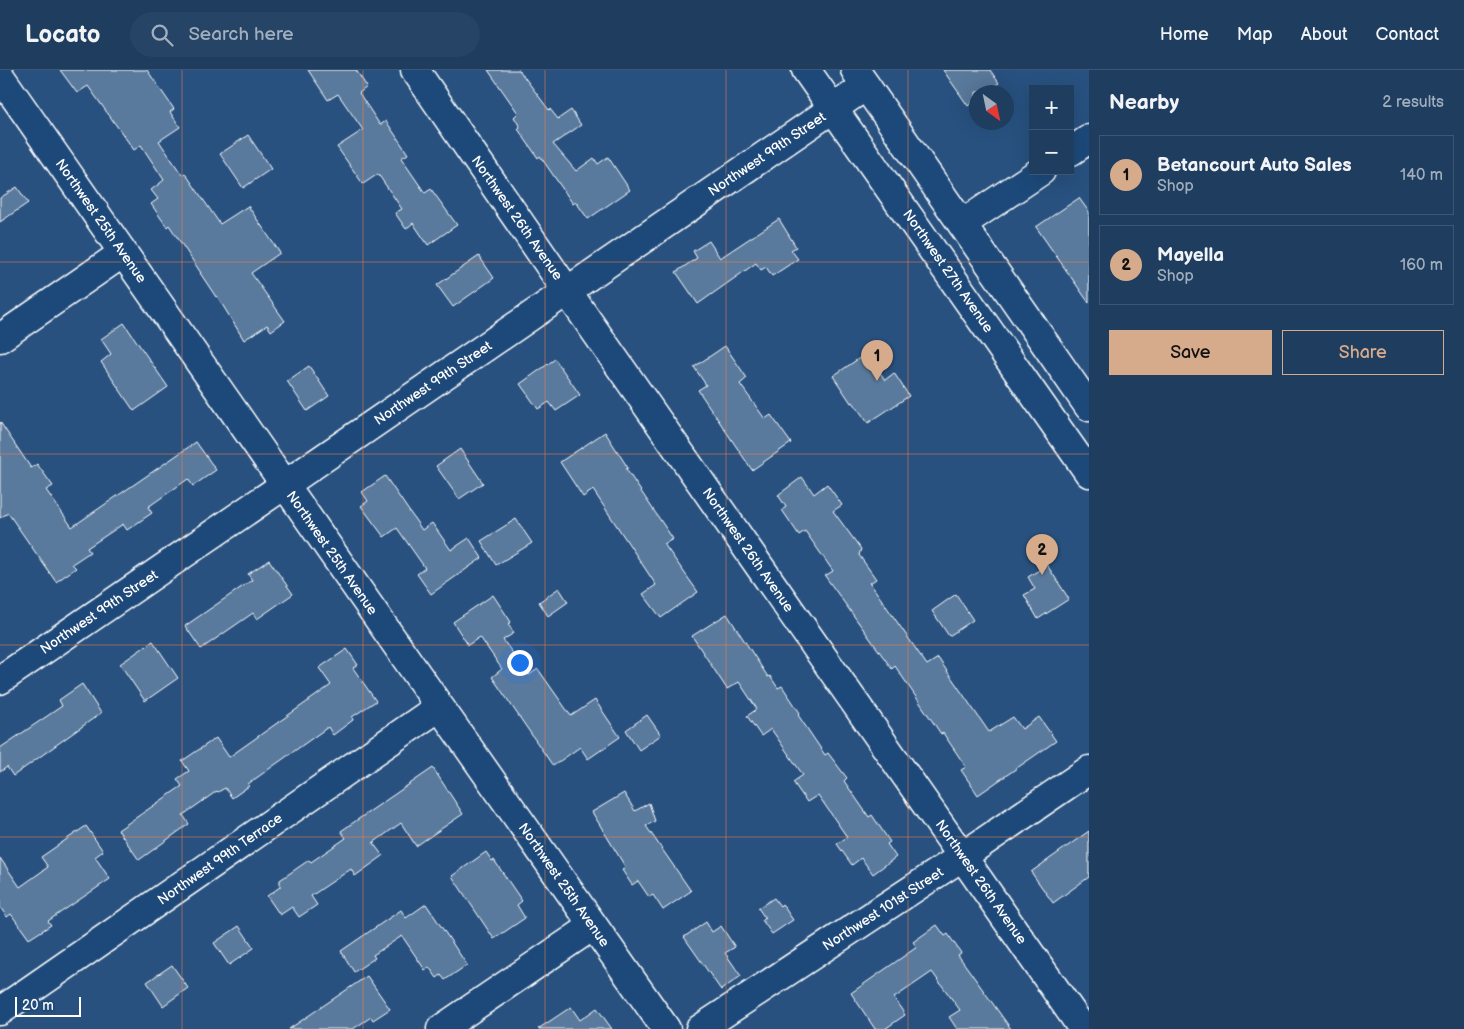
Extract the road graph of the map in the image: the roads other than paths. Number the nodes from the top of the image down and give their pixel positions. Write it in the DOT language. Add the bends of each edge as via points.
graph roads {
  1 [pos="414,70"];
  2 [pos="806,70"];
  3 [pos="0,76"];
  4 [pos="860,78"];
  5 [pos="834,108"];
  6 [pos="1089,139"];
  7 [pos="1074,149"];
  8 [pos="1035,175"];
  9 [pos="962,224"];
  10 [pos="124,253"];
  11 [pos="567,291"];
  12 [pos="0,338"];
  13 [pos="1089,407"];
  14 [pos="1089,473"];
  15 [pos="285,485"];
  16 [pos="0,680"];
  17 [pos="439,707"];
  18 [pos="1089,770"];
  19 [pos="963,856"];
  20 [pos="593,926"];
  21 [pos="0,1011"];
  22 [pos="441,1029"];
  23 [pos="666,1029"];
  24 [pos="700,1029"];
  25 [pos="1083,1029"];
  1 -- 11 [label="street, Northwest 26th Avenue"];
  2 -- 5 [label="street, Northwest 27th Avenue"];
  3 -- 10 [label="street, Northwest 25th Avenue"];
  4 -- 5 [label="street, Northwest 99th Street"];
  4 -- 9 [label="street"];
  5 -- 11 [label="street, Northwest 99th Street"];
  5 -- 14 [label="street, Northwest 27th Avenue"];
  6 -- 7 [label="street"];
  8 -- 9 [label="street"];
  9 -- 13 [label="street"];
  10 -- 12 [label="street"];
  10 -- 15 [label="street, Northwest 25th Avenue"];
  11 -- 15 [label="street, Northwest 99th Street"];
  11 -- 19 [label="street, Northwest 26th Avenue"];
  15 -- 16 [label="street, Northwest 99th Street"];
  15 -- 17 [label="street, Northwest 25th Avenue"];
  17 -- 20 [label="street, Northwest 25th Avenue"];
  17 -- 21 [label="street, Northwest 99th Terrace"];
  18 -- 19 [label="street, Northwest 101st Street"];
  19 -- 24 [label="street, Northwest 101st Street"];
  19 -- 25 [label="street, Northwest 26th Avenue"];
  20 -- 22 [label="street"];
  20 -- 23 [label="street, Northwest 25th Avenue"];
}
